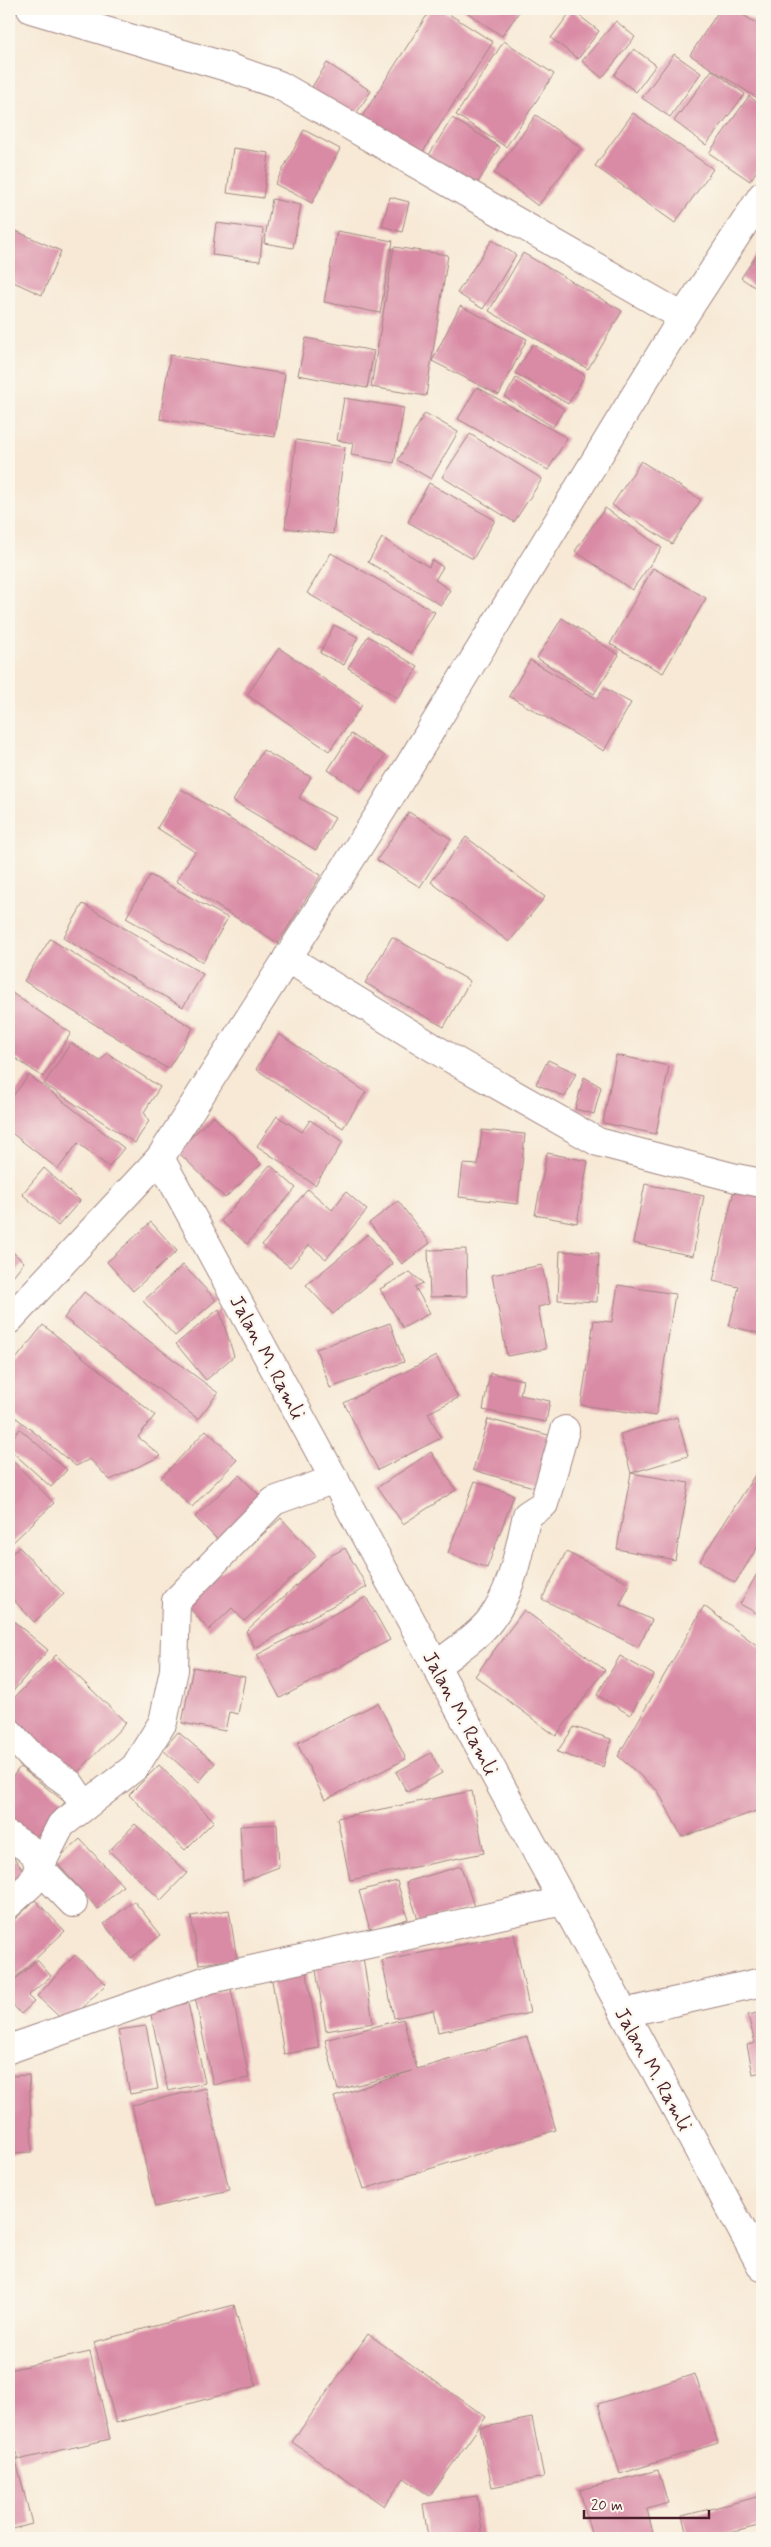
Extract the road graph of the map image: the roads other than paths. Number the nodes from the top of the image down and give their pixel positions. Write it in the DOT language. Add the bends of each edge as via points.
graph roads {
  1 [pos="32,9"];
  2 [pos="762,196"];
  3 [pos="683,317"];
  4 [pos="287,958"];
  5 [pos="160,1158"];
  6 [pos="762,1183"];
  7 [pos="9,1320"];
  8 [pos="565,1430"];
  9 [pos="334,1479"];
  10 [pos="436,1666"];
  11 [pos="9,1732"];
  12 [pos="85,1806"];
  13 [pos="9,1836"];
  14 [pos="39,1868"];
  15 [pos="563,1901"];
  16 [pos="73,1903"];
  17 [pos="9,1904"];
  18 [pos="762,1982"];
  19 [pos="624,2013"];
  20 [pos="9,2049"];
  21 [pos="762,2267"];
  1 -- 3 [label="street" via="279,85"];
  2 -- 3 [label="street"];
  3 -- 4 [label="street" via="387,801"];
  4 -- 5 [label="street"];
  4 -- 6 [label="street" via="450,1058 598,1142"];
  5 -- 7 [label="street"];
  5 -- 9 [label="street, Jalan M. Ramli"];
  8 -- 10 [label="street" via="544,1504 527,1515 514,1567 491,1620"];
  9 -- 10 [label="street, Jalan M. Ramli"];
  9 -- 12 [label="street" via="274,1501 176,1601 174,1670 163,1722 135,1766"];
  10 -- 15 [label="street, Jalan M. Ramli"];
  11 -- 12 [label="street" via="32,1757 70,1784"];
  12 -- 14 [label="street" via="61,1825"];
  13 -- 14 [label="street" via="35,1853"];
  14 -- 16 [label="street"];
  14 -- 17 [label="street" via="30,1884"];
  15 -- 19 [label="street, Jalan M. Ramli"];
  15 -- 20 [label="street" via="210,1980"];
  18 -- 19 [label="street"];
  19 -- 21 [label="street, Jalan M. Ramli"];
}
